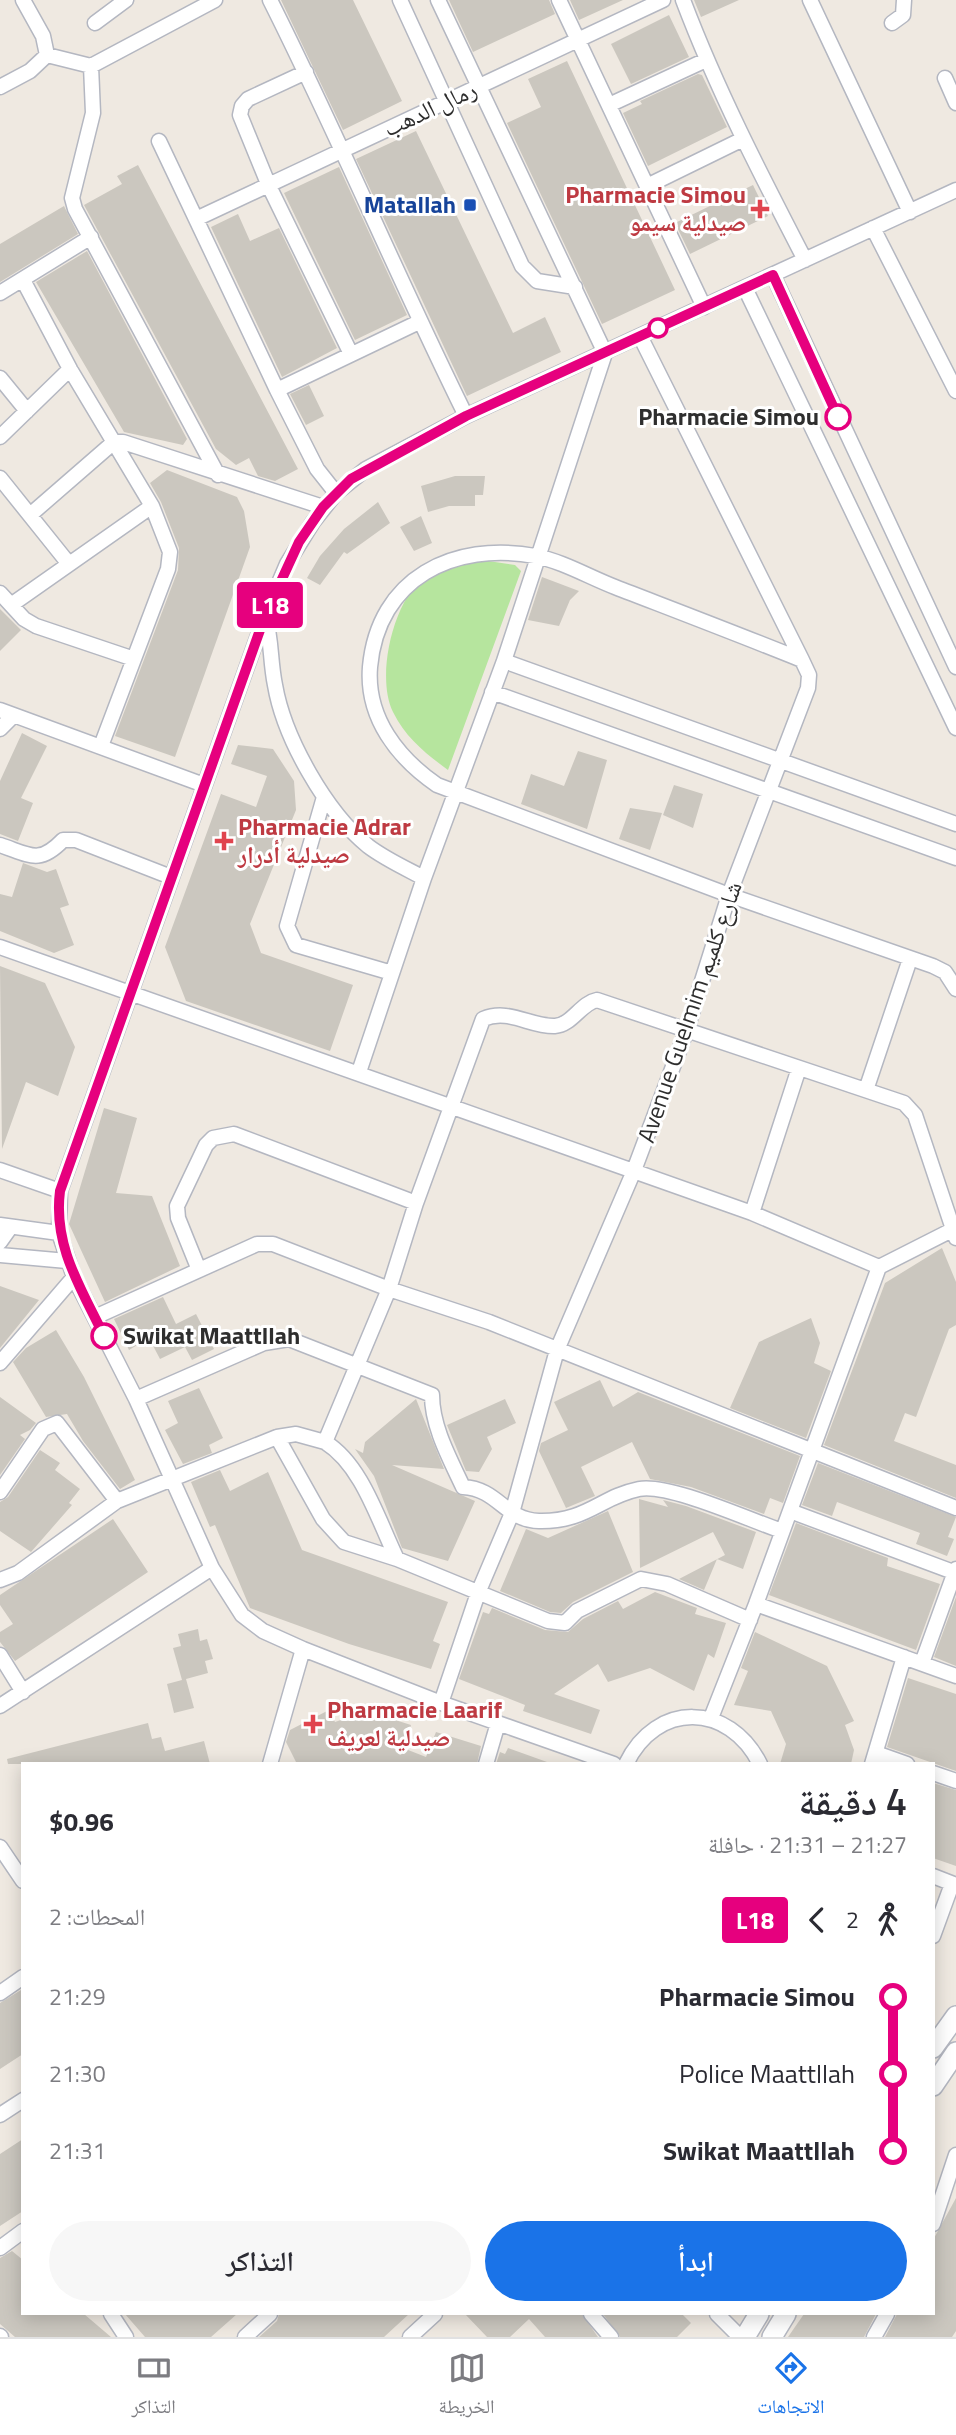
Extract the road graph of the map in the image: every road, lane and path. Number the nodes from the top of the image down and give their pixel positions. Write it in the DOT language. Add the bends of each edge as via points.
graph roads {
  1 [pos="23,0"];
  2 [pos="126,0"];
  3 [pos="215,0"];
  4 [pos="270,0"];
  5 [pos="400,0"];
  6 [pos="438,0"];
  7 [pos="559,0"];
  8 [pos="663,0"];
  9 [pos="683,0"];
  10 [pos="810,0"];
  11 [pos="904,0"];
  12 [pos="95,23"];
  13 [pos="892,23"];
  14 [pos="579,40"];
  15 [pos="47,55"];
  16 [pos="706,60"];
  17 [pos="91,66"];
  18 [pos="306,72"];
  19 [pos="945,78"];
  20 [pos="479,85"];
  21 [pos="0,87"];
  22 [pos="446,101"];
  23 [pos="956,103"];
  24 [pos="609,105"];
  25 [pos="743,139"];
  26 [pos="159,141"];
  27 [pos="343,150"];
  28 [pos="269,186"];
  29 [pos="647,186"];
  30 [pos="956,190"];
  31 [pos="910,212"];
  32 [pos="196,219"];
  33 [pos="873,228"];
  34 [pos="91,237"];
  35 [pos="805,260"];
  36 [pos="773,275"];
  37 [pos="23,280"];
  38 [pos="575,287"];
  39 [pos="745,288"];
  40 [pos="0,293"];
  41 [pos="704,307"];
  42 [pos="419,322"];
  43 [pos="640,336"];
  44 [pos="605,353"];
  45 [pos="351,354"];
  46 [pos="70,369"];
  47 [pos="0,378"];
  48 [pos="277,390"];
  49 [pos="956,391"];
  50 [pos="27,411"];
  51 [pos="466,416"];
  52 [pos="0,438"];
  53 [pos="114,442"];
  54 [pos="218,475"];
  55 [pos="0,478"];
  56 [pos="336,493"];
  57 [pos="152,506"];
  58 [pos="323,507"];
  59 [pos="30,515"];
  60 [pos="537,556"];
  61 [pos="69,565"];
  62 [pos="0,593"];
  63 [pos="11,605"];
  64 [pos="265,616"];
  65 [pos="134,659"];
  66 [pos="802,660"];
  67 [pos="504,661"];
  68 [pos="956,667"];
  69 [pos="492,692"];
  70 [pos="6,713"];
  71 [pos="956,728"];
  72 [pos="0,729"];
  73 [pos="101,746"];
  74 [pos="781,761"];
  75 [pos="204,785"];
  76 [pos="771,792"];
  77 [pos="455,793"];
  78 [pos="324,797"];
  79 [pos="956,824"];
  80 [pos="0,845"];
  81 [pos="956,858"];
  82 [pos="171,877"];
  83 [pos="424,878"];
  84 [pos="729,895"];
  85 [pos="0,947"];
  86 [pos="910,959"];
  87 [pos="392,973"];
  88 [pos="956,989"];
  89 [pos="129,992"];
  90 [pos="686,1032"];
  91 [pos="799,1068"];
  92 [pos="359,1072"];
  93 [pos="866,1090"];
  94 [pos="450,1105"];
  95 [pos="0,1170"];
  96 [pos="634,1173"];
  97 [pos="60,1191"];
  98 [pos="416,1203"];
  99 [pos="752,1213"];
  100 [pos="5,1226"];
  101 [pos="955,1232"];
  102 [pos="59,1233"];
  103 [pos="0,1242"];
  104 [pos="0,1255"];
  105 [pos="67,1261"];
  106 [pos="879,1267"];
  107 [pos="200,1270"];
  108 [pos="74,1277"];
  109 [pos="389,1289"];
  110 [pos="95,1317"];
  111 [pos="558,1350"];
  112 [pos="0,1363"];
  113 [pos="360,1365"];
  114 [pos="136,1399"];
  115 [pos="277,1437"];
  116 [pos="325,1442"];
  117 [pos="812,1449"];
  118 [pos="173,1480"];
  119 [pos="0,1492"];
  120 [pos="117,1501"];
  121 [pos="956,1508"];
  122 [pos="790,1511"];
  123 [pos="512,1513"];
  124 [pos="782,1531"];
  125 [pos="397,1559"];
  126 [pos="212,1568"];
  127 [pos="956,1572"];
  128 [pos="0,1580"];
  129 [pos="478,1593"];
  130 [pos="756,1604"];
  131 [pos="750,1620"];
  132 [pos="303,1649"];
  133 [pos="0,1655"];
  134 [pos="904,1657"];
  135 [pos="922,1663"];
  136 [pos="956,1676"];
  137 [pos="23,1692"];
  138 [pos="441,1703"];
  139 [pos="0,1706"];
  140 [pos="711,1718"];
  141 [pos="498,1723"];
  142 [pos="874,1759"];
  143 [pos="271,1762"];
  144 [pos="487,1762"];
  145 [pos="608,1762"];
  146 [pos="627,1762"];
  147 [pos="759,1762"];
  148 [pos="894,1762"];
  149 [pos="935,1774"];
  150 [pos="956,1781"];
  151 [pos="0,1847"];
  152 [pos="935,1877"];
  153 [pos="21,1878"];
  154 [pos="954,1884"];
  155 [pos="935,1931"];
  156 [pos="21,1979"];
  157 [pos="0,1993"];
  158 [pos="956,2016"];
  159 [pos="937,2042"];
  160 [pos="956,2053"];
  161 [pos="935,2083"];
  162 [pos="21,2101"];
  163 [pos="0,2115"];
  164 [pos="956,2155"];
  165 [pos="935,2218"];
  166 [pos="21,2234"];
  167 [pos="0,2248"];
  168 [pos="112,2315"];
  169 [pos="269,2315"];
  170 [pos="434,2315"];
  171 [pos="592,2315"];
  172 [pos="718,2315"];
  173 [pos="758,2315"];
  174 [pos="785,2315"];
  175 [pos="886,2315"];
  176 [pos="126,2337"];
  177 [pos="245,2337"];
  178 [pos="410,2337"];
  179 [pos="611,2337"];
  180 [pos="742,2337"];
  181 [pos="772,2337"];
  182 [pos="874,2337"];
  1 -- 15 [label="street" via="43,36"];
  2 -- 12 [label="street"];
  3 -- 17 [label="street"];
  4 -- 18 [label="street"];
  5 -- 22 [label="street"];
  6 -- 20 [label="street"];
  7 -- 14 [label="street"];
  8 -- 14 [label="street, رمال الدهب"];
  9 -- 16 [label="street"];
  10 -- 31 [label="street"];
  11 -- 13 [label="street" via="903,15"];
  14 -- 20 [label="street, رمال الدهب"];
  14 -- 24 [label="street"];
  15 -- 17 [label="street"];
  15 -- 21 [label="street" via="30,71"];
  16 -- 24 [label="street"];
  16 -- 25 [label="street"];
  17 -- 34 [label="street" via="93,113 72,198"];
  18 -- 27 [label="street"];
  18 -- 28 [label="street" via="242,106 243,127"];
  19 -- 23 [label="street"];
  20 -- 22 [label="street, رمال الدهب"];
  20 -- 38 [label="street"];
  22 -- 27 [label="street, رمال الدهب"];
  22 -- 38 [label="street" via="522,266 537,281"];
  24 -- 29 [label="street"];
  25 -- 29 [label="street"];
  25 -- 35 [label="street"];
  26 -- 32 [label="street"];
  27 -- 28 [label="street, رمال الدهب"];
  27 -- 42 [label="street"];
  28 -- 32 [label="street, رمال الدهب"];
  28 -- 45 [label="street"];
  29 -- 41 [label="street"];
  30 -- 31 [label="street"];
  31 -- 33 [label="street"];
  32 -- 48 [label="street"];
  33 -- 35 [label="street"];
  33 -- 49 [label="street"];
  34 -- 37 [label="street"];
  34 -- 54 [label="street"];
  35 -- 36 [label="street"];
  36 -- 39 [label="street"];
  36 -- 68 [label="street"];
  37 -- 40 [label="street"];
  37 -- 46 [label="street"];
  38 -- 44 [label="street"];
  39 -- 41 [label="street"];
  39 -- 71 [label="street"];
  41 -- 43 [label="street"];
  42 -- 45 [label="street"];
  42 -- 51 [label="street"];
  43 -- 44 [label="street"];
  43 -- 66 [label="street, Avenue Guelmim شارع كلميم"];
  44 -- 51 [label="street"];
  44 -- 60 [label="street"];
  45 -- 48 [label="street"];
  46 -- 50 [label="street"];
  46 -- 53 [label="street"];
  47 -- 50 [label="street"];
  48 -- 56 [label="street" via="317,469"];
  50 -- 52 [label="street"];
  51 -- 56 [label="street" via="366,469"];
  53 -- 54 [label="street"];
  53 -- 57 [label="street"];
  53 -- 59 [label="street"];
  54 -- 58 [label="street"];
  55 -- 59 [label="street"];
  56 -- 58 [label="street"];
  57 -- 61 [label="street"];
  57 -- 65 [label="street" via="170,552 168,569"];
  58 -- 64 [label="street" via="287,564"];
  59 -- 61 [label="street"];
  60 -- 66 [label="street"];
  60 -- 67 [label="street"];
  60 -- 77 [label="street" via="483,554 438,564 404,587 376,635 370,676 385,732 413,768"];
  61 -- 63 [label="street"];
  62 -- 63 [label="street"];
  63 -- 65 [label="street" via="36,626"];
  64 -- 75 [label="street"];
  64 -- 78 [label="street" via="280,703"];
  65 -- 73 [label="street"];
  66 -- 74 [label="street, Avenue Guelmim شارع كلميم" via="809,675 808,688"];
  67 -- 69 [label="street"];
  67 -- 74 [label="street"];
  69 -- 76 [label="street"];
  69 -- 77 [label="street"];
  70 -- 72 [label="street"];
  70 -- 73 [label="street"];
  73 -- 75 [label="street"];
  74 -- 76 [label="street, Avenue Guelmim شارع كلميم"];
  74 -- 79 [label="street"];
  75 -- 82 [label="street"];
  76 -- 81 [label="street"];
  76 -- 84 [label="street, Avenue Guelmim شارع كلميم"];
  77 -- 83 [label="street"];
  77 -- 84 [label="street"];
  78 -- 83 [label="street" via="369,846"];
  78 -- 87 [label="street" via="287,926 290,937 296,945"];
  80 -- 82 [label="street" via="41,857 69,838"];
  82 -- 89 [label="street"];
  83 -- 87 [label="street"];
  84 -- 86 [label="street"];
  84 -- 90 [label="street, Avenue Guelmim شارع كلميم"];
  85 -- 89 [label="street"];
  86 -- 88 [label="street" via="945,972"];
  86 -- 93 [label="street"];
  87 -- 92 [label="street"];
  89 -- 92 [label="street"];
  89 -- 97 [label="street"];
  90 -- 91 [label="street"];
  90 -- 94 [label="street" via="597,1000 555,1026 492,1015 478,1028"];
  90 -- 96 [label="street, Avenue Guelmim شارع كلميم"];
  91 -- 93 [label="street"];
  91 -- 99 [label="street"];
  92 -- 94 [label="street"];
  93 -- 101 [label="street" via="904,1103 915,1115"];
  94 -- 96 [label="street"];
  94 -- 98 [label="street"];
  95 -- 97 [label="street"];
  96 -- 99 [label="street"];
  96 -- 111 [label="street, Avenue Guelmim شارع كلميم"];
  97 -- 102 [label="street"];
  98 -- 107 [label="street" via="234,1134 222,1135 205,1144 177,1206"];
  98 -- 109 [label="street"];
  99 -- 106 [label="street"];
  100 -- 102 [label="street"];
  100 -- 103 [label="street"];
  101 -- 106 [label="street"];
  102 -- 105 [label="street"];
  104 -- 105 [label="street"];
  105 -- 108 [label="street"];
  106 -- 117 [label="street"];
  107 -- 109 [label="street" via="263,1243"];
  107 -- 110 [label="street"];
  108 -- 110 [label="street"];
  108 -- 112 [label="street"];
  109 -- 111 [label="street"];
  109 -- 113 [label="street"];
  110 -- 114 [label="street"];
  111 -- 117 [label="street"];
  111 -- 123 [label="street, Avenue Guelmim شارع كلميم"];
  113 -- 114 [label="street" via="289,1339 276,1339"];
  113 -- 116 [label="street"];
  113 -- 123 [label="street" via="432,1395 446,1451 463,1487 482,1488"];
  114 -- 118 [label="street"];
  115 -- 116 [label="street" via="296,1434"];
  115 -- 118 [label="street"];
  115 -- 125 [label="street" via="334,1533 344,1542"];
  116 -- 125 [label="street" via="342,1452"];
  117 -- 121 [label="street"];
  117 -- 122 [label="street"];
  118 -- 120 [label="street"];
  118 -- 126 [label="street"];
  119 -- 120 [label="street" via="43,1429 57,1423"];
  120 -- 128 [label="street" via="18,1573"];
  122 -- 124 [label="street"];
  122 -- 127 [label="street"];
  123 -- 124 [label="street" via="535,1521 573,1519 636,1489 659,1487"];
  123 -- 129 [label="street, Avenue Guelmim شارع كلميم"];
  124 -- 130 [label="street"];
  125 -- 129 [label="street"];
  126 -- 132 [label="street" via="242,1615 263,1631"];
  126 -- 137 [label="street"];
  127 -- 135 [label="street"];
  129 -- 131 [label="street" via="548,1621 565,1623 577,1611 641,1579 654,1580"];
  129 -- 138 [label="street, Avenue Guelmim شارع كلميم"];
  130 -- 131 [label="street"];
  130 -- 134 [label="street"];
  131 -- 140 [label="street"];
  132 -- 138 [label="street"];
  132 -- 143 [label="street"];
  133 -- 137 [label="street"];
  134 -- 135 [label="street"];
  134 -- 142 [label="street"];
  135 -- 136 [label="street"];
  137 -- 139 [label="street"];
  138 -- 141 [label="street"];
  140 -- 146 [label="street" via="670,1720 650,1731"];
  140 -- 147 [label="street" via="735,1730"];
  141 -- 144 [label="street"];
  141 -- 145 [label="street"];
  142 -- 148 [label="street"];
  149 -- 150 [label="street"];
  151 -- 153 [label="street"];
  152 -- 154 [label="street"];
  154 -- 155 [label="street"];
  156 -- 157 [label="street"];
  158 -- 159 [label="street"];
  159 -- 160 [label="street"];
  160 -- 161 [label="street"];
  162 -- 163 [label="street"];
  164 -- 165 [label="street"];
  166 -- 167 [label="street"];
  168 -- 176 [label="street"];
  169 -- 177 [label="street"];
  170 -- 178 [label="street"];
  171 -- 179 [label="street"];
  172 -- 180 [label="street"];
  173 -- 180 [label="street"];
  174 -- 181 [label="street"];
  175 -- 182 [label="street"];
}
